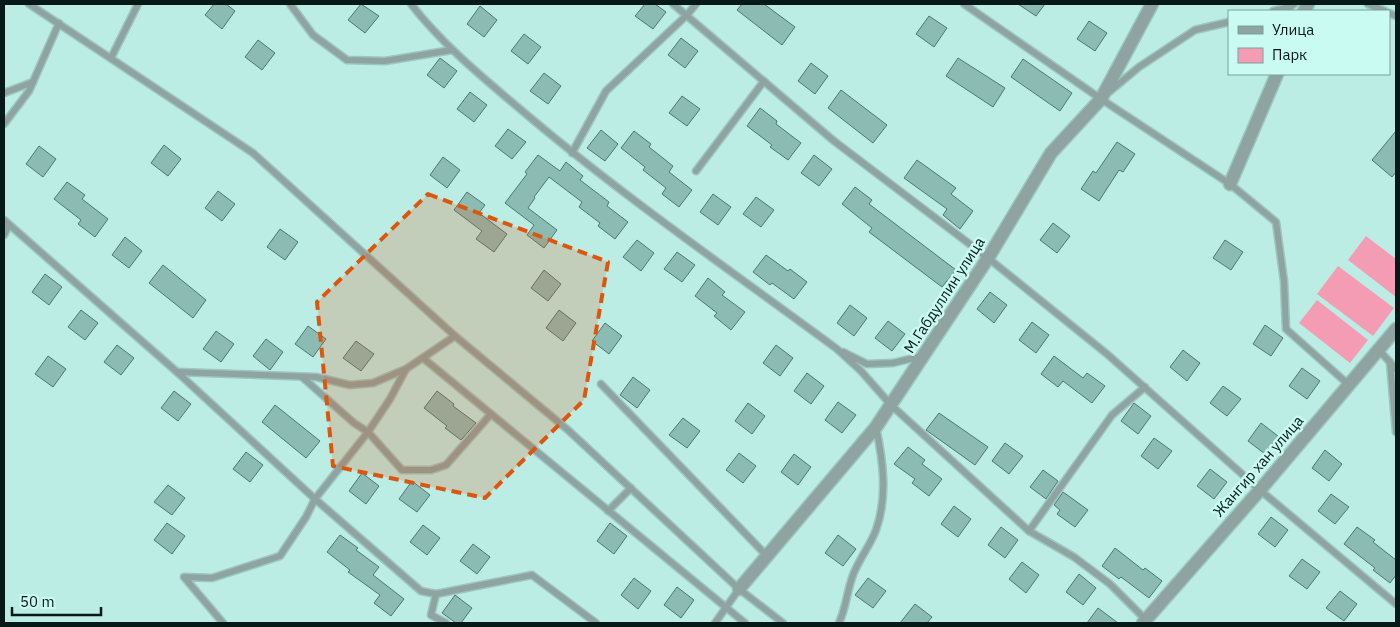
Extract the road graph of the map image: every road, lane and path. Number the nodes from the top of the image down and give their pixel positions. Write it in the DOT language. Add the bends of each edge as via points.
graph roads {
  1 [pos="29,4"];
  2 [pos="138,4"];
  3 [pos="290,4"];
  4 [pos="411,4"];
  5 [pos="674,4"];
  6 [pos="696,4"];
  7 [pos="964,4"];
  8 [pos="1152,4"];
  9 [pos="1294,4"];
  10 [pos="1368,4"];
  11 [pos="1277,10"];
  12 [pos="1383,10"];
  13 [pos="687,15"];
  14 [pos="1228,22"];
  15 [pos="59,23"];
  16 [pos="452,50"];
  17 [pos="110,58"];
  18 [pos="1277,75"];
  19 [pos="764,81"];
  20 [pos="33,82"];
  21 [pos="4,93"];
  22 [pos="1101,99"];
  23 [pos="4,124"];
  24 [pos="572,153"];
  25 [pos="696,171"];
  26 [pos="1230,184"];
  27 [pos="4,220"];
  28 [pos="9,225"];
  29 [pos="4,235"];
  30 [pos="988,258"];
  31 [pos="1396,329"];
  32 [pos="454,336"];
  33 [pos="837,349"];
  34 [pos="1379,350"];
  35 [pos="923,356"];
  36 [pos="423,358"];
  37 [pos="1390,362"];
  38 [pos="406,369"];
  39 [pos="1396,369"];
  40 [pos="177,372"];
  41 [pos="302,377"];
  42 [pos="602,384"];
  43 [pos="1349,385"];
  44 [pos="1145,387"];
  45 [pos="891,405"];
  46 [pos="491,414"];
  47 [pos="876,427"];
  48 [pos="368,432"];
  49 [pos="1396,432"];
  50 [pos="631,488"];
  51 [pos="1260,490"];
  52 [pos="315,499"];
  53 [pos="608,511"];
  54 [pos="1030,531"];
  55 [pos="767,556"];
  56 [pos="739,588"];
  57 [pos="436,594"];
  58 [pos="1396,604"];
  59 [pos="726,607"];
  60 [pos="1146,622"];
  61 [pos="223,623"];
  62 [pos="446,623"];
  63 [pos="596,623"];
  64 [pos="715,623"];
  65 [pos="745,623"];
  66 [pos="782,623"];
  67 [pos="839,623"];
  1 -- 15 [label="lane"];
  2 -- 17 [label="lane"];
  3 -- 16 [label="lane" via="313,35 347,60 385,61"];
  4 -- 16 [label="lane"];
  5 -- 13 [label="lane"];
  6 -- 13 [label="lane"];
  7 -- 22 [label="lane"];
  8 -- 22 [label="street, М.Габдуллин улица"];
  9 -- 11 [label="lane"];
  10 -- 12 [label="lane"];
  13 -- 19 [label="lane"];
  13 -- 24 [label="lane" via="606,91"];
  14 -- 22 [label="lane" via="1195,30 1139,67"];
  15 -- 17 [label="lane"];
  15 -- 20 [label="lane"];
  16 -- 24 [label="lane"];
  17 -- 32 [label="lane" via="253,153"];
  18 -- 26 [label="street"];
  19 -- 25 [label="lane"];
  19 -- 30 [label="lane" via="834,141"];
  20 -- 21 [label="lane"];
  20 -- 23 [label="lane"];
  22 -- 26 [label="lane"];
  22 -- 30 [label="street, М.Габдуллин улица" via="1051,152"];
  24 -- 33 [label="lane"];
  26 -- 43 [label="lane" via="1276,222 1286,329"];
  27 -- 28 [label="lane"];
  28 -- 29 [label="lane"];
  28 -- 40 [label="lane"];
  30 -- 35 [label="street, М.Габдуллин улица"];
  30 -- 44 [label="lane"];
  31 -- 34 [label="street, Жангир хан улица"];
  32 -- 36 [label="lane"];
  32 -- 50 [label="lane" via="568,430"];
  33 -- 35 [label="lane" via="868,364 893,363"];
  33 -- 45 [label="lane"];
  34 -- 37 [label="lane"];
  34 -- 43 [label="street, Жангир хан улица"];
  35 -- 45 [label="street, М.Габдуллин улица"];
  36 -- 38 [label="lane"];
  36 -- 46 [label="lane"];
  37 -- 39 [label="lane"];
  37 -- 49 [label="lane"];
  38 -- 41 [label="lane" via="373,382 350,386"];
  38 -- 48 [label="lane"];
  40 -- 41 [label="lane"];
  40 -- 52 [label="lane"];
  41 -- 48 [label="lane"];
  42 -- 55 [label="lane"];
  43 -- 51 [label="street, Жангир хан улица"];
  44 -- 51 [label="lane"];
  44 -- 54 [label="lane" via="1112,415"];
  45 -- 47 [label="street, М.Габдуллин улица"];
  45 -- 54 [label="lane"];
  46 -- 48 [label="lane" via="446,465 431,470 402,470"];
  46 -- 53 [label="lane"];
  47 -- 55 [label="street, М.Габдуллин улица"];
  47 -- 67 [label="lane" via="882,458 884,500 876,530 853,576"];
  48 -- 52 [label="lane"];
  50 -- 53 [label="lane"];
  50 -- 56 [label="lane"];
  51 -- 58 [label="lane"];
  51 -- 60 [label="street, Жангир хан улица"];
  52 -- 57 [label="lane" via="422,591"];
  52 -- 61 [label="lane" via="280,556 212,578 184,577"];
  53 -- 59 [label="lane"];
  54 -- 60 [label="lane" via="1074,557 1110,584"];
  55 -- 56 [label="street, М.Габдуллин улица"];
  56 -- 59 [label="lane"];
  56 -- 66 [label="lane"];
  57 -- 62 [label="lane" via="431,615"];
  57 -- 63 [label="lane" via="532,575"];
  59 -- 64 [label="lane"];
  59 -- 65 [label="lane"];
}
